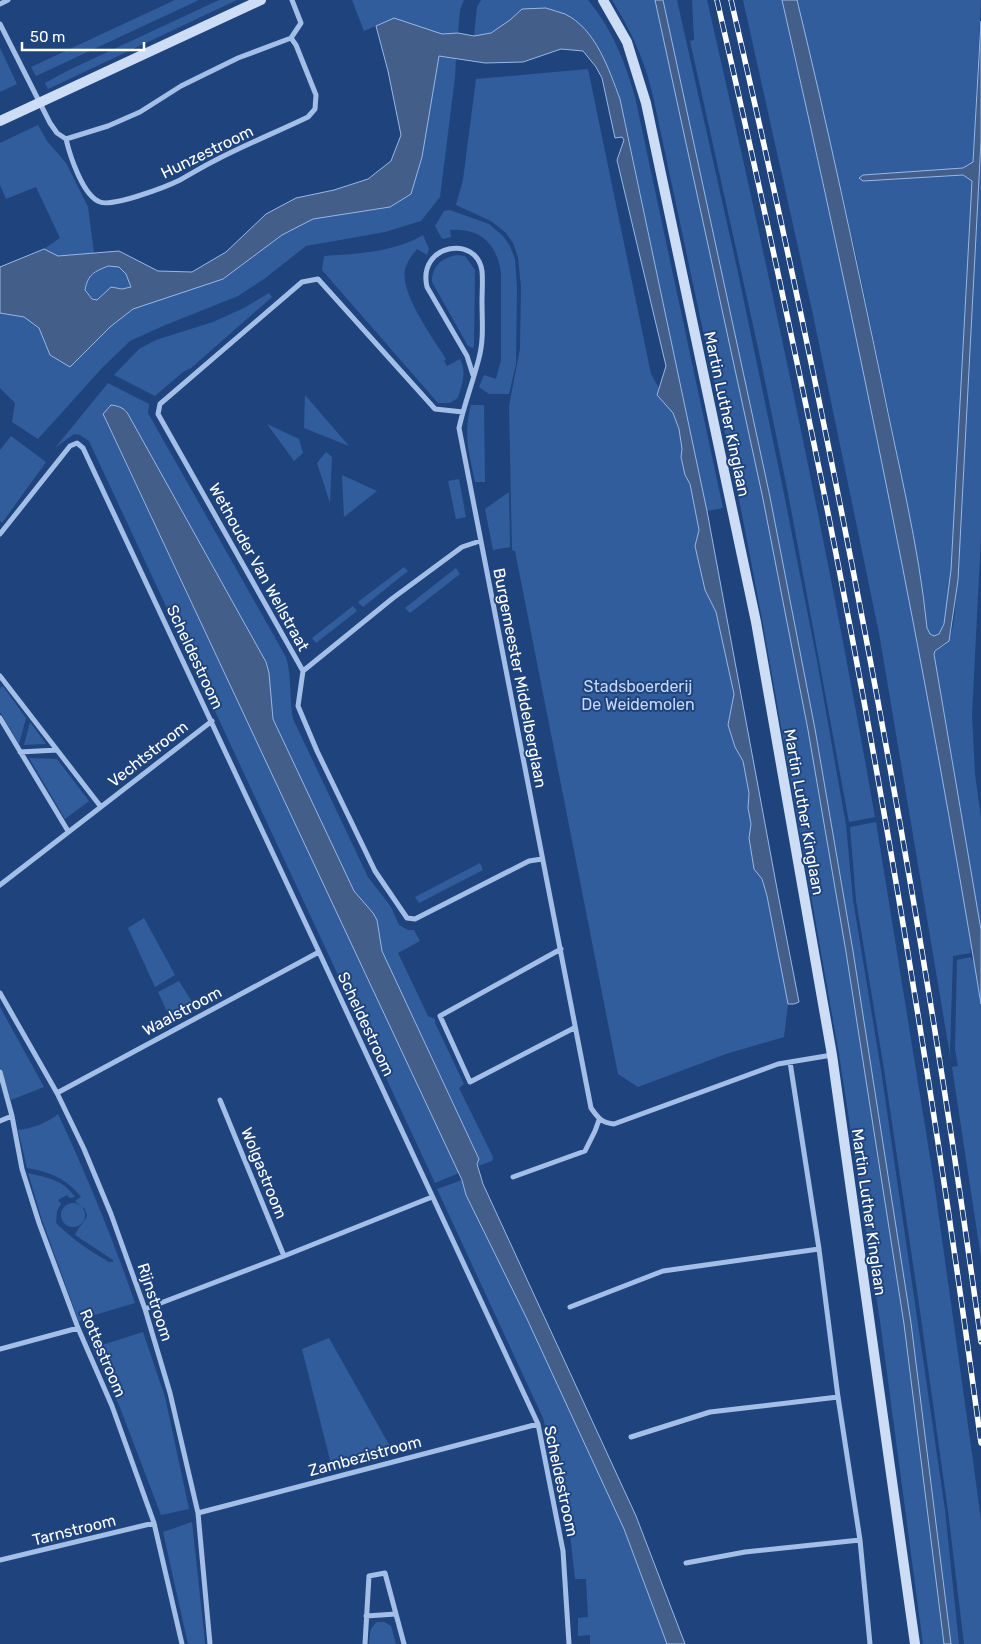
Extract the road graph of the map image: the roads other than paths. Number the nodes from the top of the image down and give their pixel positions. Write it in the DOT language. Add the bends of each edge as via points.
graph roads {
  1 [pos="8,0"];
  2 [pos="261,0"];
  3 [pos="292,0"];
  4 [pos="603,0"];
  5 [pos="0,4"];
  6 [pos="0,24"];
  7 [pos="291,38"];
  8 [pos="39,102"];
  9 [pos="0,120"];
  10 [pos="66,139"];
  11 [pos="473,375"];
  12 [pos="463,412"];
  13 [pos="0,534"];
  14 [pos="480,541"];
  15 [pos="303,671"];
  16 [pos="0,676"];
  17 [pos="0,718"];
  18 [pos="212,721"];
  19 [pos="58,750"];
  20 [pos="20,752"];
  21 [pos="101,807"];
  22 [pos="68,831"];
  23 [pos="542,859"];
  24 [pos="0,885"];
  25 [pos="561,949"];
  26 [pos="319,952"];
  27 [pos="0,993"];
  28 [pos="574,1028"];
  29 [pos="832,1055"];
  30 [pos="790,1062"];
  31 [pos="0,1072"];
  32 [pos="57,1093"];
  33 [pos="220,1100"];
  34 [pos="12,1116"];
  35 [pos="599,1120"];
  36 [pos="0,1121"];
  37 [pos="513,1177"];
  38 [pos="432,1197"];
  39 [pos="819,1249"];
  40 [pos="284,1256"];
  41 [pos="570,1307"];
  42 [pos="145,1309"];
  43 [pos="78,1328"];
  44 [pos="0,1349"];
  45 [pos="838,1396"];
  46 [pos="538,1424"];
  47 [pos="631,1437"];
  48 [pos="198,1513"];
  49 [pos="154,1523"];
  50 [pos="860,1540"];
  51 [pos="0,1560"];
  52 [pos="686,1563"];
  53 [pos="396,1614"];
  54 [pos="366,1616"];
  55 [pos="182,1644"];
  56 [pos="210,1644"];
  57 [pos="364,1644"];
  58 [pos="404,1644"];
  59 [pos="569,1644"];
  60 [pos="870,1644"];
  61 [pos="915,1644"];
  1 -- 5 [label="street"];
  2 -- 8 [label="street"];
  3 -- 7 [label="street" via="301,23"];
  4 -- 29 [label="street, Martin Luther Kinglaan" via="626,42 646,103 756,622"];
  6 -- 8 [label="street, Hunzestroom"];
  7 -- 10 [label="street" via="238,58 181,86 140,112"];
  7 -- 10 [label="street, Hunzestroom" via="316,95 315,109 308,117 178,180 124,200 107,204 99,202 86,190"];
  8 -- 9 [label="street"];
  8 -- 10 [label="street, Hunzestroom" via="57,133"];
  11 -- 11 [label="street, Burgemeester Middelberglaan" via="481,348 482,270 466,250 449,248 431,259 425,279 467,356"];
  11 -- 12 [label="street, Burgemeester Middelberglaan"];
  12 -- 14 [label="street, Burgemeester Middelberglaan" via="459,428"];
  12 -- 15 [label="street, Wethouder Van Wellstraat" via="435,410 318,278 302,282 160,404 158,414"];
  13 -- 18 [label="street, Scheldestroom" via="70,446 77,443 83,448"];
  14 -- 15 [label="street, Wethouder Van Wellstraat" via="462,547"];
  14 -- 23 [label="street, Burgemeester Middelberglaan"];
  15 -- 23 [label="street" via="298,706 375,871 407,918 415,919 528,861"];
  16 -- 19 [label="street, Vechtstroom"];
  17 -- 20 [label="street"];
  18 -- 21 [label="street, Vechtstroom"];
  18 -- 26 [label="street, Scheldestroom"];
  19 -- 20 [label="street"];
  19 -- 21 [label="street, Vechtstroom"];
  20 -- 22 [label="street"];
  21 -- 22 [label="street, Vechtstroom"];
  22 -- 24 [label="street, Vechtstroom"];
  23 -- 25 [label="street, Burgemeester Middelberglaan"];
  25 -- 28 [label="street, Burgemeester Middelberglaan"];
  25 -- 28 [label="street" via="440,1016 470,1082"];
  26 -- 32 [label="street, Waalstroom"];
  26 -- 38 [label="street, Scheldestroom"];
  27 -- 32 [label="street, Rijnstroom"];
  28 -- 35 [label="street, Burgemeester Middelberglaan" via="590,1108"];
  29 -- 30 [label="street"];
  29 -- 61 [label="street, Martin Luther Kinglaan"];
  30 -- 35 [label="street" via="614,1124"];
  30 -- 39 [label="street"];
  31 -- 34 [label="street, Rottestroom"];
  32 -- 42 [label="street, Rijnstroom" via="84,1149"];
  33 -- 40 [label="street, Wolgastroom"];
  34 -- 36 [label="street"];
  34 -- 43 [label="street, Rottestroom" via="22,1170"];
  35 -- 37 [label="street" via="585,1151"];
  38 -- 40 [label="street"];
  38 -- 46 [label="street, Scheldestroom"];
  39 -- 41 [label="street" via="663,1271"];
  39 -- 45 [label="street"];
  40 -- 42 [label="street"];
  42 -- 48 [label="street, Rijnstroom" via="170,1393"];
  43 -- 44 [label="street"];
  43 -- 49 [label="street, Rottestroom" via="112,1406"];
  45 -- 47 [label="street" via="710,1412"];
  45 -- 50 [label="street"];
  46 -- 48 [label="street, Zambezistroom"];
  46 -- 59 [label="street, Scheldestroom" via="563,1552"];
  48 -- 56 [label="street, Rijnstroom"];
  49 -- 51 [label="street, Tarnstroom"];
  49 -- 55 [label="street, Rottestroom"];
  50 -- 52 [label="street" via="745,1552"];
  50 -- 60 [label="street"];
  53 -- 54 [label="street"];
  53 -- 54 [label="street" via="385,1572 369,1576"];
  53 -- 58 [label="street"];
  54 -- 57 [label="street"];
}
